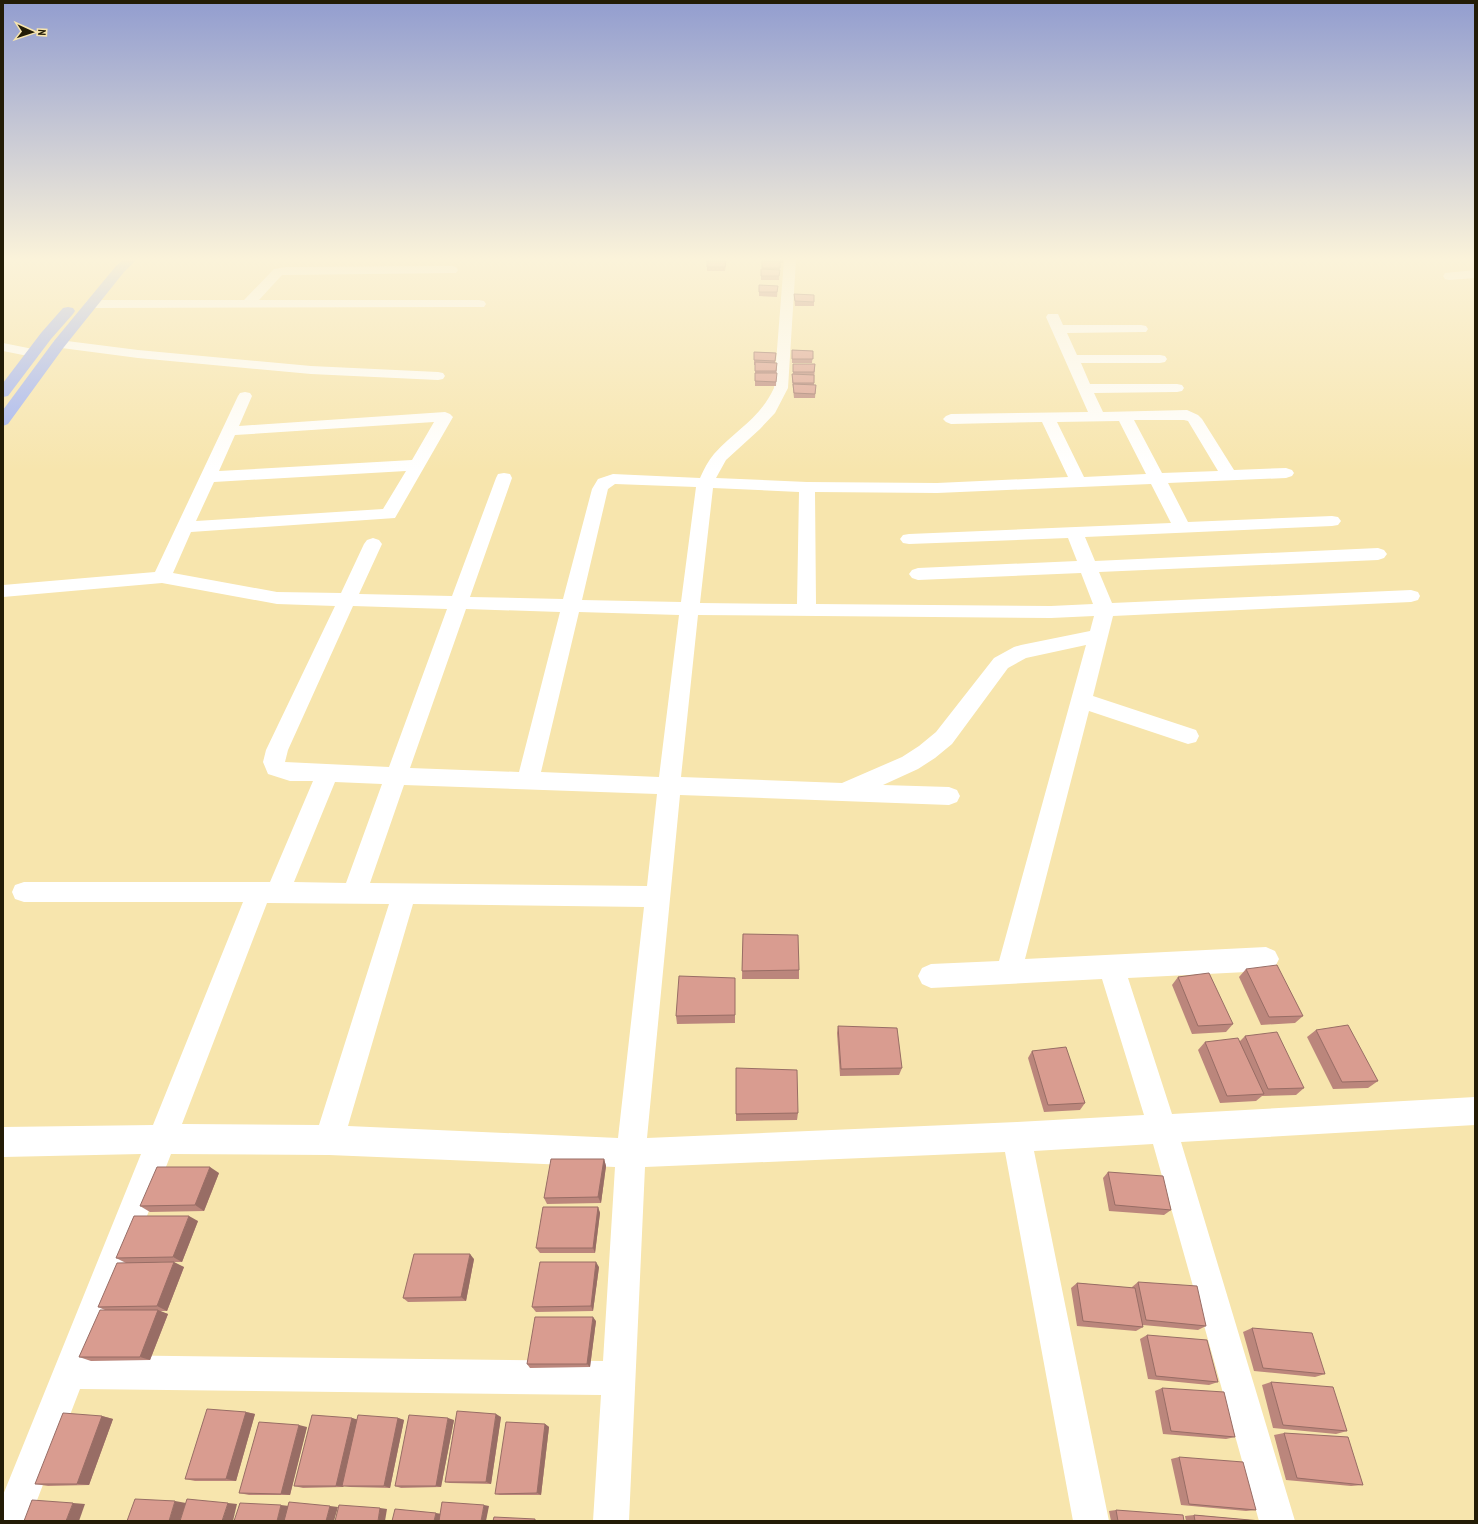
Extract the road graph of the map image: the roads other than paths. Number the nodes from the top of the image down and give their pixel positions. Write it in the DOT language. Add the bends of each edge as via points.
graph roads {
  1 [pos="52,329"];
  2 [pos="71,329"];
  3 [pos="785,329"];
  4 [pos="1058,329"];
  5 [pos="59,344"];
  6 [pos="3,347"];
  7 [pos="33,353"];
  8 [pos="1071,359"];
  9 [pos="1160,359"];
  10 [pos="438,376"];
  11 [pos="1084,388"];
  12 [pos="1177,388"];
  13 [pos="3,393"];
  14 [pos="245,396"];
  15 [pos="1097,416"];
  16 [pos="1124,416"];
  17 [pos="1048,417"];
  18 [pos="951,419"];
  19 [pos="3,420"];
  20 [pos="229,431"];
  21 [pos="417,465"];
  22 [pos="1286,473"];
  23 [pos="1229,476"];
  24 [pos="208,477"];
  25 [pos="504,478"];
  26 [pos="1157,479"];
  27 [pos="1079,483"];
  28 [pos="705,484"];
  29 [pos="807,487"];
  30 [pos="1332,521"];
  31 [pos="1182,526"];
  32 [pos="185,527"];
  33 [pos="1074,531"];
  34 [pos="909,539"];
  35 [pos="373,544"];
  36 [pos="1378,554"];
  37 [pos="1088,566"];
  38 [pos="918,574"];
  39 [pos="162,577"];
  40 [pos="3,591"];
  41 [pos="1411,596"];
  42 [pos="346,600"];
  43 [pos="459,603"];
  44 [pos="571,606"];
  45 [pos="689,609"];
  46 [pos="806,610"];
  47 [pos="1105,610"];
  48 [pos="1098,636"];
  49 [pos="1082,700"];
  50 [pos="1188,736"];
  51 [pos="328,773"];
  52 [pos="397,775"];
  53 [pos="528,780"];
  54 [pos="669,786"];
  55 [pos="845,792"];
  56 [pos="949,796"];
  57 [pos="24,892"];
  58 [pos="269,892"];
  59 [pos="354,893"];
  60 [pos="404,895"];
  61 [pos="658,897"];
  62 [pos="1266,959"];
  63 [pos="1111,966"];
  64 [pos="1009,972"];
  65 [pos="931,976"];
  66 [pos="1475,1111"];
  67 [pos="1163,1129"];
  68 [pos="1017,1137"];
  69 [pos="162,1139"];
  70 [pos="329,1140"];
  71 [pos="3,1142"];
  72 [pos="631,1153"];
  73 [pos="70,1372"];
  74 [pos="619,1378"];
  75 [pos="11,1521"];
  76 [pos="611,1521"];
  77 [pos="1091,1521"];
  78 [pos="1277,1521"];
  1 -- 7 [label="highway"];
  2 -- 5 [label="highway"];
  3 -- 28 [label="street" via="781,388 775,402 764,417 720,457"];
  4 -- 8 [label="street"];
  5 -- 10 [label="street" via="312,370"];
  5 -- 19 [label="highway"];
  6 -- 7 [label="street"];
  7 -- 13 [label="highway"];
  8 -- 9 [label="street"];
  8 -- 11 [label="street"];
  11 -- 12 [label="street"];
  11 -- 15 [label="street"];
  14 -- 20 [label="street"];
  15 -- 16 [label="street"];
  15 -- 17 [label="street"];
  16 -- 23 [label="street" via="1180,414 1193,418"];
  16 -- 26 [label="street"];
  17 -- 18 [label="street"];
  17 -- 27 [label="street"];
  20 -- 21 [label="street" via="445,417"];
  20 -- 24 [label="street"];
  21 -- 24 [label="street"];
  21 -- 32 [label="street" via="389,514"];
  22 -- 23 [label="street"];
  23 -- 26 [label="street"];
  24 -- 32 [label="street"];
  25 -- 43 [label="street"];
  26 -- 27 [label="street"];
  26 -- 31 [label="street"];
  27 -- 29 [label="street" via="979,487"];
  28 -- 29 [label="street"];
  28 -- 44 [label="street" via="623,479 613,479 604,483 600,489"];
  28 -- 45 [label="street"];
  29 -- 46 [label="street"];
  30 -- 31 [label="street"];
  31 -- 33 [label="street"];
  32 -- 39 [label="street"];
  33 -- 34 [label="street"];
  33 -- 37 [label="street"];
  35 -- 42 [label="street"];
  36 -- 37 [label="street"];
  37 -- 38 [label="street"];
  37 -- 47 [label="street"];
  39 -- 40 [label="street"];
  39 -- 42 [label="street" via="277,598"];
  41 -- 47 [label="street"];
  42 -- 43 [label="street"];
  42 -- 51 [label="street" via="277,750 274,762 276,768 290,772"];
  43 -- 44 [label="street"];
  43 -- 52 [label="street"];
  44 -- 45 [label="street"];
  44 -- 53 [label="street"];
  45 -- 46 [label="street"];
  45 -- 54 [label="street"];
  46 -- 47 [label="street"];
  47 -- 48 [label="street"];
  48 -- 49 [label="street"];
  48 -- 55 [label="street" via="1021,652 1001,663 944,738 910,762"];
  49 -- 50 [label="street"];
  49 -- 64 [label="street"];
  51 -- 52 [label="street"];
  51 -- 58 [label="street"];
  52 -- 53 [label="street"];
  52 -- 59 [label="street"];
  53 -- 54 [label="street"];
  54 -- 55 [label="street"];
  54 -- 61 [label="street"];
  55 -- 56 [label="street"];
  57 -- 58 [label="street"];
  58 -- 59 [label="street"];
  58 -- 69 [label="street"];
  59 -- 60 [label="street"];
  60 -- 61 [label="street"];
  60 -- 70 [label="street"];
  61 -- 72 [label="street"];
  62 -- 63 [label="street"];
  63 -- 64 [label="street"];
  63 -- 67 [label="street"];
  64 -- 65 [label="street"];
  66 -- 67 [label="street"];
  67 -- 68 [label="street"];
  67 -- 78 [label="street"];
  68 -- 72 [label="street"];
  68 -- 77 [label="street"];
  69 -- 70 [label="street"];
  69 -- 71 [label="street"];
  69 -- 73 [label="street"];
  70 -- 72 [label="street"];
  72 -- 74 [label="street"];
  73 -- 74 [label="street"];
  73 -- 75 [label="street"];
  74 -- 76 [label="street"];
}
